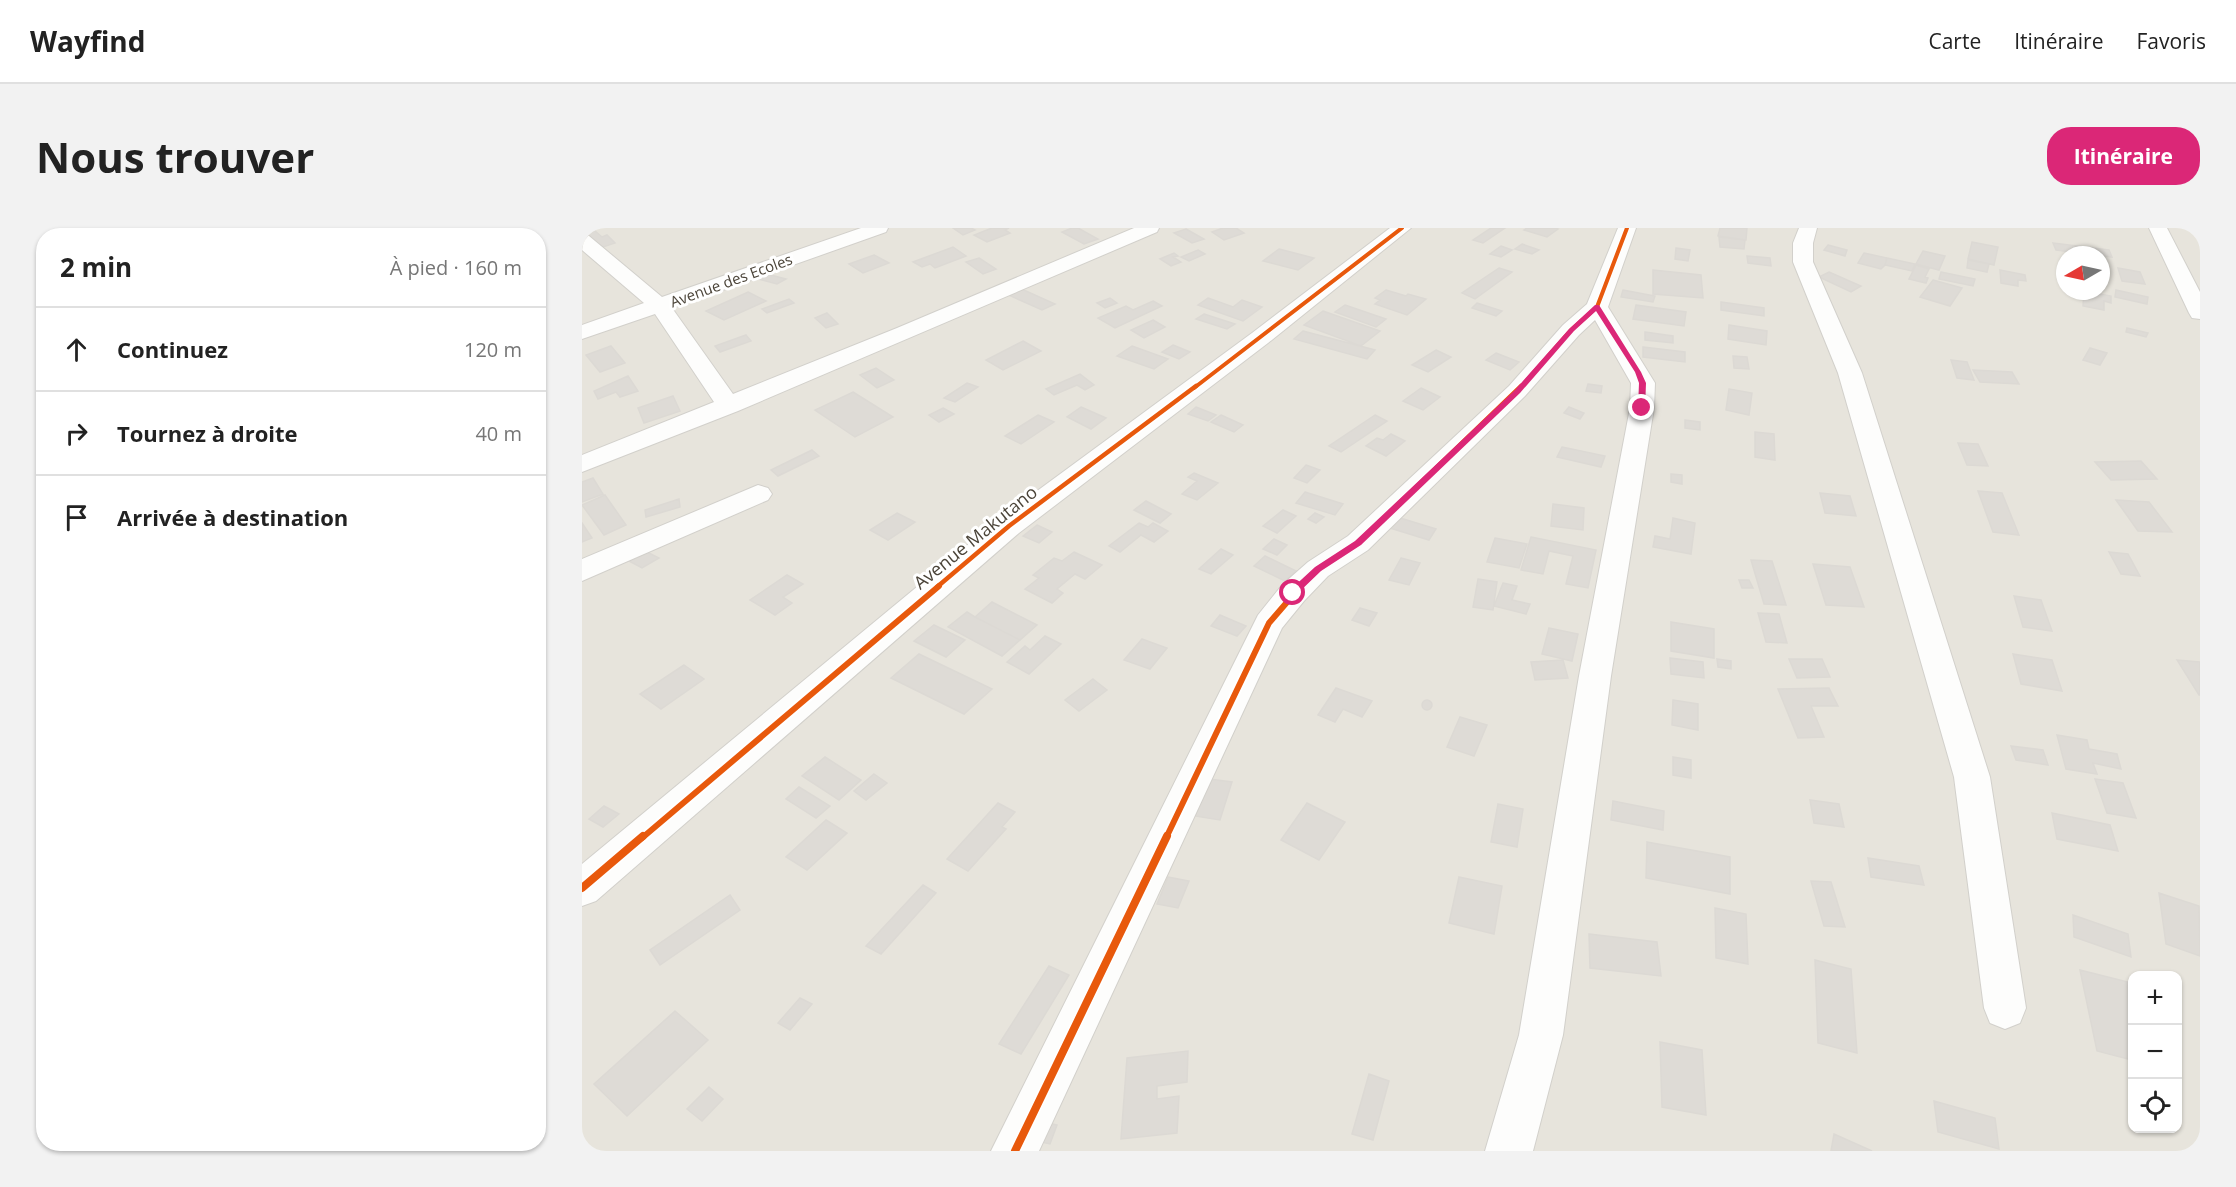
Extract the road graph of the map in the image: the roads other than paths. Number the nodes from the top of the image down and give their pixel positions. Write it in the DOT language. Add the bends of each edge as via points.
graph roads {
  1 [pos="879,228"];
  2 [pos="1150,228"];
  3 [pos="1402,228"];
  4 [pos="1627,228"];
  5 [pos="1808,228"];
  6 [pos="2158,228"];
  7 [pos="582,240"];
  8 [pos="660,306"];
  9 [pos="1597,307"];
  10 [pos="2200,313"];
  11 [pos="582,332"];
  12 [pos="729,406"];
  13 [pos="582,464"];
  14 [pos="759,494"];
  15 [pos="582,571"];
  16 [pos="582,888"];
  17 [pos="2004,1008"];
  18 [pos="1015,1151"];
  19 [pos="1509,1151"];
  1 -- 8 [label="street, Avenue des Ecoles"];
  2 -- 12 [label="street"];
  3 -- 16 [label="street, Avenue Makutano" via="1009,526"];
  4 -- 9 [label="street"];
  5 -- 17 [label="street" via="1803,262 1850,373 1972,777"];
  6 -- 10 [label="street"];
  7 -- 8 [label="street"];
  8 -- 11 [label="street, Avenue des Ecoles"];
  8 -- 12 [label="street"];
  9 -- 18 [label="street" via="1517,391 1358,543 1318,569 1269,623"];
  9 -- 19 [label="street" via="1643,383 1642,408 1595,676 1541,1035"];
  12 -- 13 [label="street"];
  14 -- 15 [label="street"];
}
